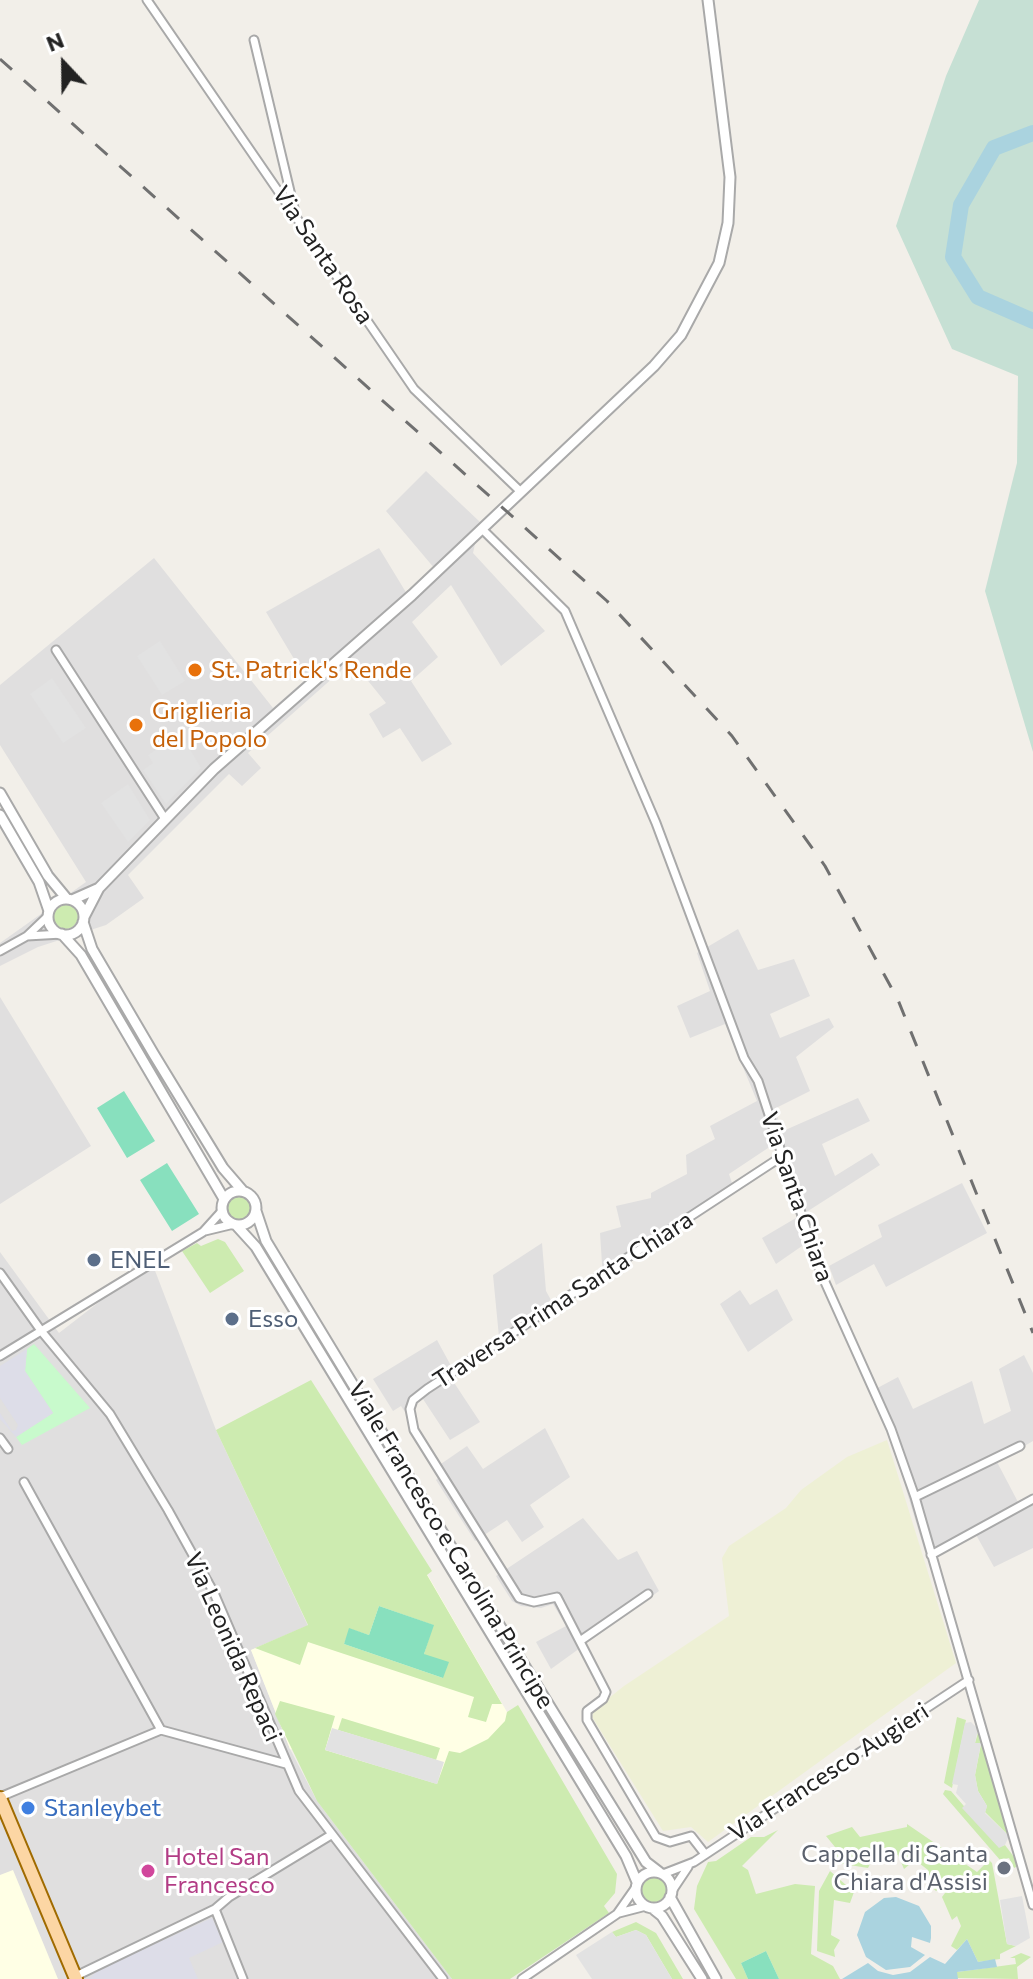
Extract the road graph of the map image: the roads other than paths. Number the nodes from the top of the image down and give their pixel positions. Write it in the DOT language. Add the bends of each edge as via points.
graph roads {
  1 [pos="147,0"];
  2 [pos="708,0"];
  3 [pos="254,40"];
  4 [pos="296,214"];
  5 [pos="521,492"];
  6 [pos="482,529"];
  7 [pos="56,650"];
  8 [pos="0,793"];
  9 [pos="0,815"];
  10 [pos="165,819"];
  11 [pos="99,888"];
  12 [pos="70,900"];
  13 [pos="48,913"];
  14 [pos="83,920"];
  15 [pos="62,934"];
  16 [pos="27,936"];
  17 [pos="0,951"];
  18 [pos="784,1155"];
  19 [pos="242,1190"];
  20 [pos="224,1199"];
  21 [pos="222,1211"];
  22 [pos="256,1211"];
  23 [pos="235,1224"];
  24 [pos="203,1232"];
  25 [pos="0,1273"];
  26 [pos="42,1332"];
  27 [pos="0,1356"];
  28 [pos="0,1438"];
  29 [pos="1020,1446"];
  30 [pos="8,1449"];
  31 [pos="24,1482"];
  32 [pos="915,1497"];
  33 [pos="1033,1499"];
  34 [pos="931,1555"];
  35 [pos="648,1594"];
  36 [pos="580,1641"];
  37 [pos="969,1680"];
  38 [pos="161,1730"];
  39 [pos="286,1764"];
  40 [pos="0,1798"];
  41 [pos="331,1835"];
  42 [pos="705,1854"];
  43 [pos="690,1865"];
  44 [pos="661,1873"];
  45 [pos="636,1884"];
  46 [pos="671,1894"];
  47 [pos="1033,1905"];
  48 [pos="649,1907"];
  49 [pos="215,1909"];
  50 [pos="617,1914"];
  51 [pos="75,1978"];
  52 [pos="243,1979"];
  53 [pos="443,1979"];
  54 [pos="522,1979"];
  55 [pos="702,1979"];
  56 [pos="716,1979"];
  1 -- 4 [label="street, Via Santa Rosa"];
  2 -- 5 [label="street" via="730,177 719,263 681,335"];
  3 -- 4 [label="street"];
  4 -- 5 [label="street, Via Santa Rosa" via="414,389"];
  5 -- 6 [label="street"];
  6 -- 10 [label="street" via="270,716"];
  6 -- 18 [label="street, Via Santa Chiara" via="565,611 656,823"];
  7 -- 10 [label="street"];
  8 -- 12 [label="street, Viale Francesco e Carolina Principe" via="48,876"];
  9 -- 13 [label="street" via="39,882"];
  10 -- 11 [label="street"];
  11 -- 12 [label="street"];
  11 -- 14 [label="street"];
  12 -- 13 [label="street" via="56,902"];
  12 -- 14 [label="street, Viale Francesco e Carolina Principe" via="80,906"];
  13 -- 15 [label="street" via="50,926"];
  13 -- 16 [label="street"];
  14 -- 15 [label="street" via="77,931"];
  14 -- 19 [label="street, Viale Francesco e Carolina Principe" via="92,949 153,1053"];
  15 -- 16 [label="street"];
  15 -- 20 [label="street" via="81,955"];
  16 -- 17 [label="street"];
  18 -- 32 [label="street, Via Santa Chiara" via="820,1271 891,1429"];
  18 -- 36 [label="street, Traversa Prima Santa Chiara" via="413,1400 414,1430 515,1593 534,1602 557,1597"];
  19 -- 20 [label="street"];
  19 -- 22 [label="street, Viale Francesco e Carolina Principe" via="252,1195"];
  20 -- 21 [label="street"];
  21 -- 23 [label="street, Viale Francesco e Carolina Principe"];
  21 -- 24 [label="street"];
  22 -- 23 [label="street" via="251,1221"];
  22 -- 44 [label="street, Viale Francesco e Carolina Principe" via="266,1241 457,1555 646,1862"];
  23 -- 24 [label="street"];
  23 -- 45 [label="street, Viale Francesco e Carolina Principe" via="256,1247 330,1368 626,1856"];
  24 -- 26 [label="street"];
  25 -- 26 [label="street, Via Leonida Repaci"];
  26 -- 27 [label="street"];
  26 -- 39 [label="street, Via Leonida Repaci" via="110,1414 168,1510 214,1593"];
  28 -- 30 [label="street"];
  29 -- 32 [label="street"];
  31 -- 38 [label="street"];
  32 -- 34 [label="street, Via Santa Chiara"];
  33 -- 34 [label="street"];
  34 -- 37 [label="street, Via Santa Chiara"];
  35 -- 36 [label="street"];
  36 -- 42 [label="street, Traversa Prima Santa Chiara" via="606,1692 587,1711 590,1727 656,1837 670,1842 691,1836"];
  37 -- 42 [label="street, Via Francesco Augieri"];
  37 -- 47 [label="street, Via Santa Chiara"];
  38 -- 39 [label="street"];
  38 -- 40 [label="street"];
  39 -- 41 [label="street, Via Leonida Repaci"];
  40 -- 51 [label="main road"];
  41 -- 49 [label="street"];
  41 -- 53 [label="street, Via Leonida Repaci"];
  42 -- 43 [label="street, Via Francesco Augieri"];
  43 -- 44 [label="street, Via Francesco Augieri"];
  43 -- 46 [label="street, Via Francesco Augieri"];
  44 -- 45 [label="street" via="646,1873"];
  44 -- 46 [label="street, Viale Francesco e Carolina Principe" via="669,1880"];
  45 -- 48 [label="street, Viale Francesco e Carolina Principe" via="638,1899"];
  45 -- 50 [label="street"];
  46 -- 48 [label="street" via="662,1905"];
  46 -- 56 [label="street, Viale Francesco e Carolina Principe"];
  48 -- 50 [label="street"];
  48 -- 55 [label="street, Viale Francesco e Carolina Principe" via="662,1916"];
  49 -- 51 [label="street"];
  49 -- 52 [label="street"];
  50 -- 54 [label="street"];
}
